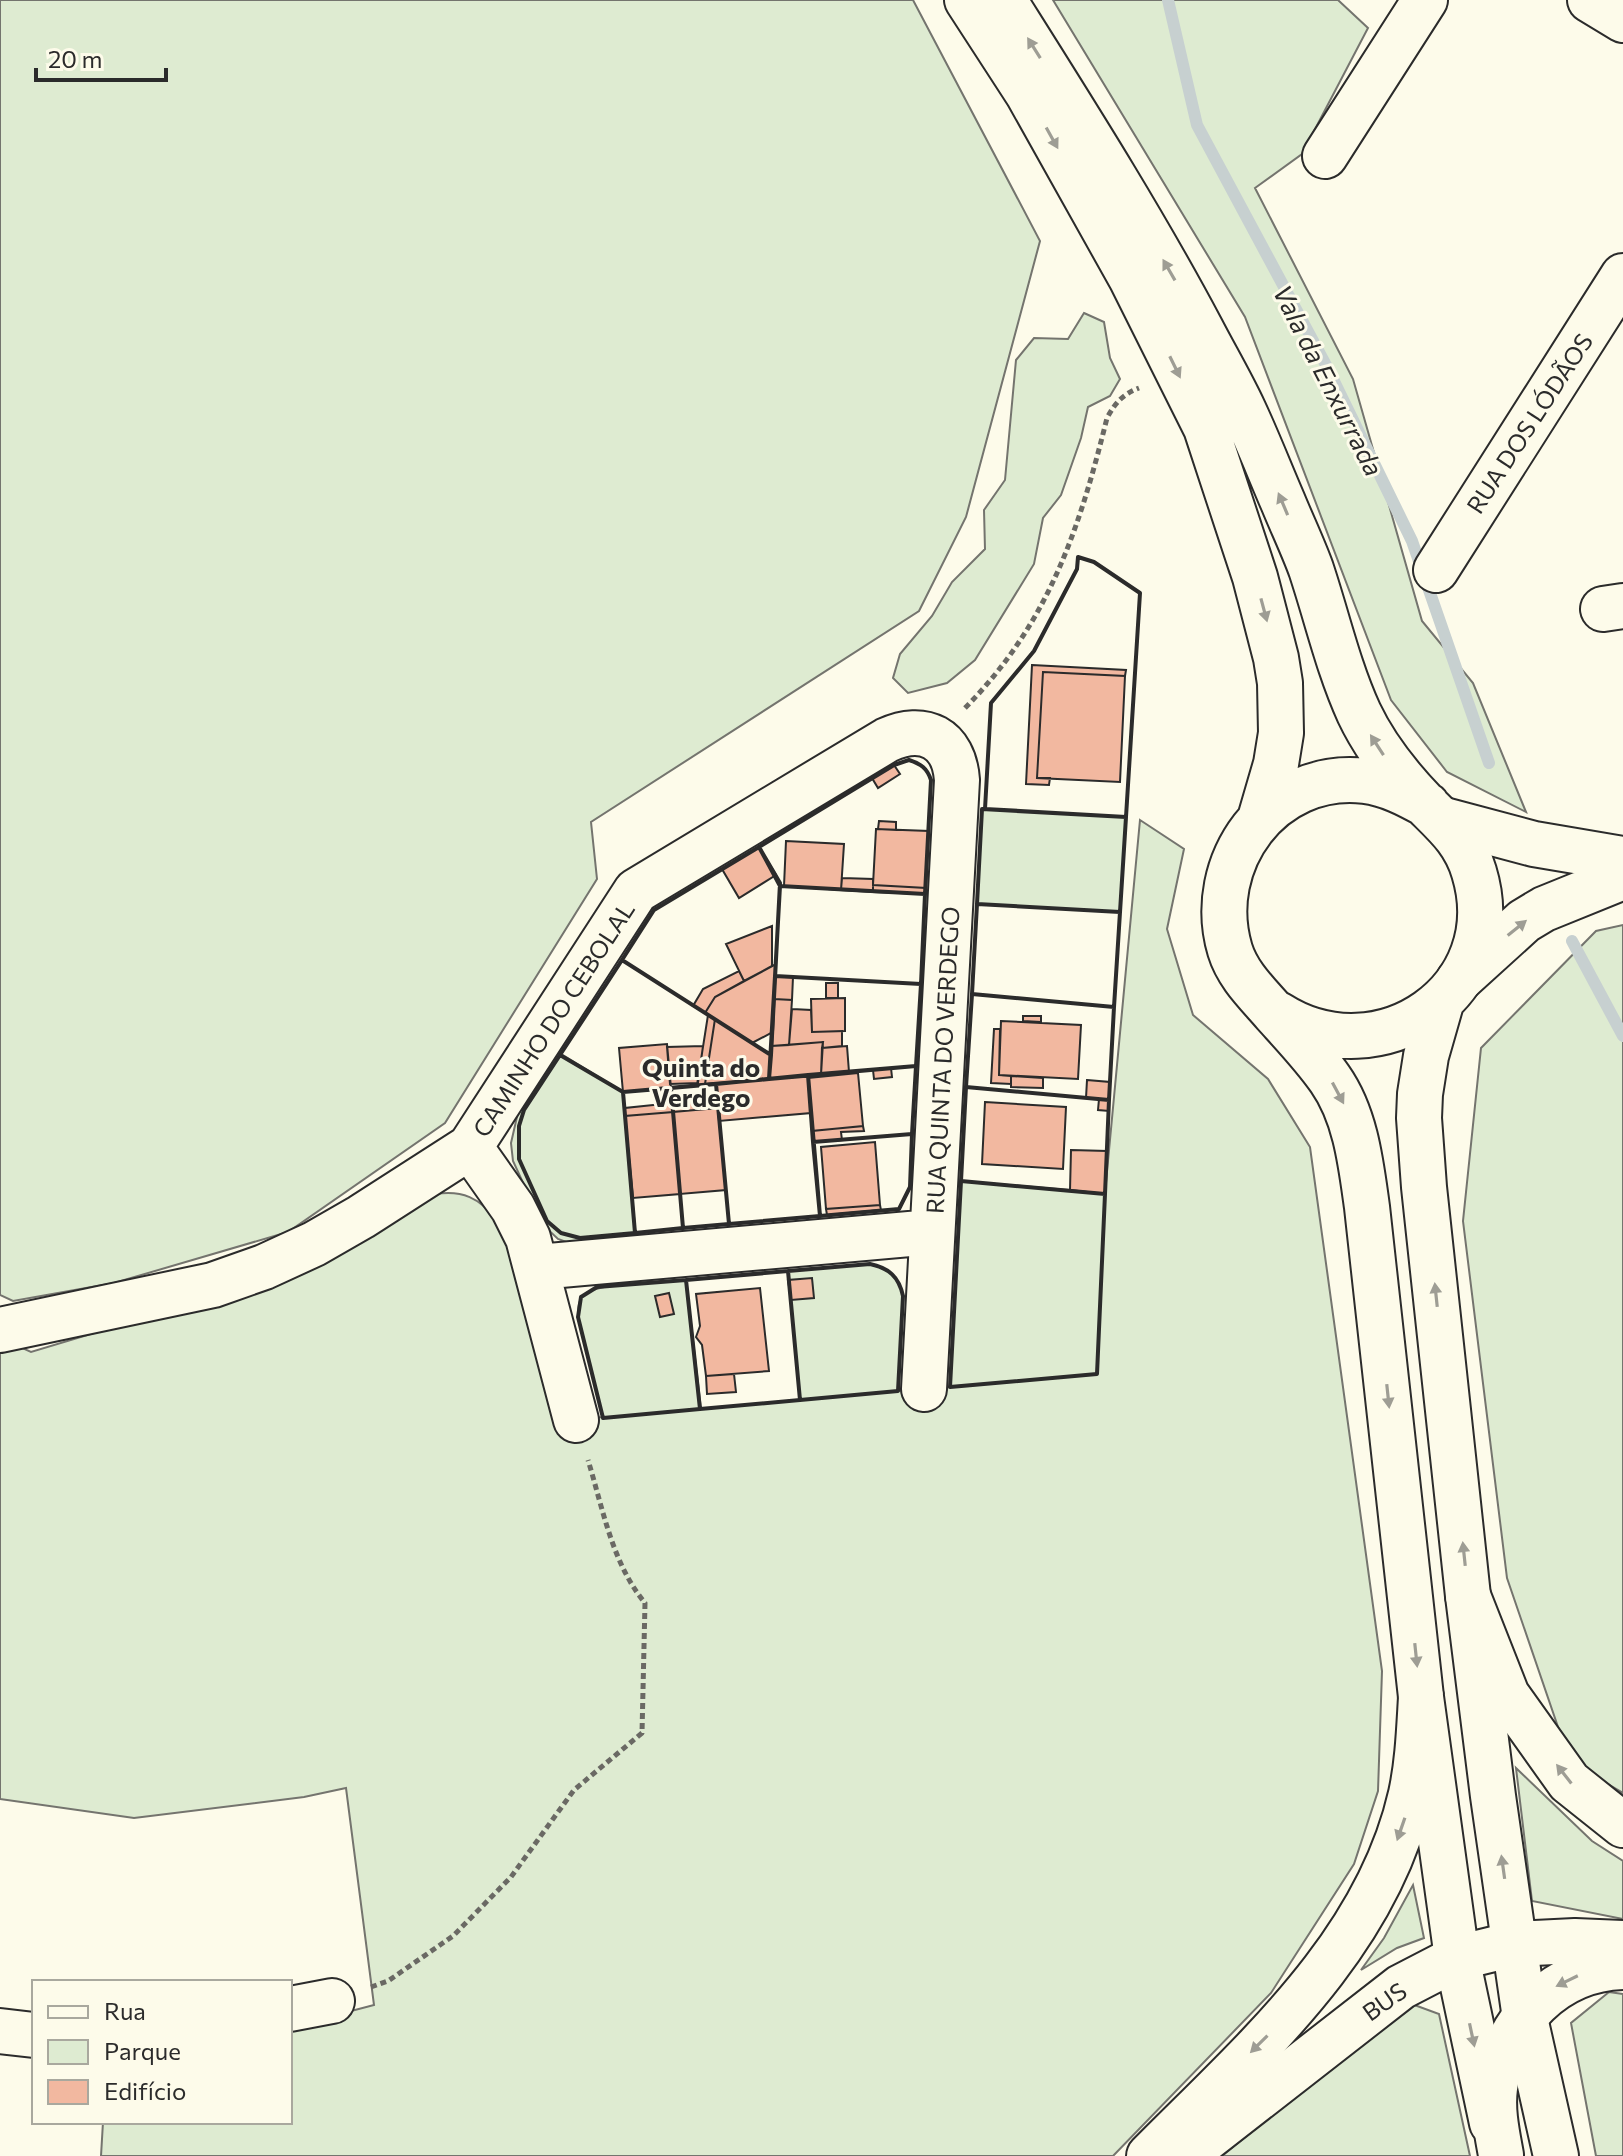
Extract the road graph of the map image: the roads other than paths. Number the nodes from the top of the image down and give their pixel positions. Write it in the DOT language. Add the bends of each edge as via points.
graph roads {
  1 [pos="967,0"];
  2 [pos="1004,0"];
  3 [pos="1425,0"];
  4 [pos="1590,0"];
  5 [pos="1623,20"];
  6 [pos="1325,156"];
  7 [pos="1623,276"];
  8 [pos="1436,570"];
  9 [pos="936,738"];
  10 [pos="1436,813"];
  11 [pos="1260,819"];
  12 [pos="1623,859"];
  13 [pos="1623,877"];
  14 [pos="1450,990"];
  15 [pos="1273,1010"];
  16 [pos="470,1147"];
  17 [pos="932,1232"];
  18 [pos="538,1267"];
  19 [pos="0,1330"];
  20 [pos="924,1389"];
  21 [pos="576,1420"];
  22 [pos="1468,1596"];
  23 [pos="1421,1697"];
  24 [pos="1623,1825"];
  25 [pos="1623,1943"];
  26 [pos="1514,1944"];
  27 [pos="1457,1958"];
  28 [pos="1623,1967"];
  29 [pos="332,2001"];
  30 [pos="292,2009"];
  31 [pos="1525,2018"];
  32 [pos="0,2031"];
  33 [pos="32,2035"];
  34 [pos="1149,2156"];
  35 [pos="1184,2156"];
  36 [pos="1501,2156"];
  37 [pos="1556,2156"];
  1 -- 11 [label="main road, one-way" via="1028,94 1131,278 1206,428 1255,577 1280,683 1281,733"];
  10 -- 2 [label="main road, one-way" via="1391,765 1360,715 1310,567 1243,409 1121,188"];
  3 -- 6 [label="main road"];
  4 -- 5 [label="main road"];
  7 -- 8 [label="main road, RUA DOS LÓDÃOS"];
  9 -- 16 [label="main road, CAMINHO DO CEBOLAL" via="911,732 887,740 636,891"];
  9 -- 17 [label="main road, RUA QUINTA DO VERDEGO" via="956,763 957,780"];
  10 -- 11 [label="main road" via="1407,793 1341,781 1297,793"];
  10 -- 12 [label="main road" via="1534,844"];
  10 -- 14 [label="main road" via="1467,852 1480,898 1475,945"];
  11 -- 15 [label="main road" via="1233,859 1223,906 1231,953 1241,974"];
  14 -- 13 [label="main road, one-way" via="1524,921"];
  14 -- 15 [label="main road" via="1425,1015 1404,1026 1359,1037 1314,1031"];
  22 -- 14 [label="main road, one-way" via="1419,1118 1423,1074"];
  15 -- 23 [label="main road, one-way" via="1332,1081 1346,1108 1360,1159"];
  16 -- 18 [label="main road, CAMINHO DO CEBOLAL" via="513,1208"];
  16 -- 19 [label="main road" via="361,1217 264,1267 174,1295"];
  17 -- 18 [label="main road"];
  17 -- 20 [label="main road, RUA QUINTA DO VERDEGO"];
  18 -- 21 [label="main road, CAMINHO DO CEBOLAL"];
  24 -- 22 [label="main road, one-way" via="1569,1782 1507,1695"];
  26 -- 22 [label="main road, one-way"];
  23 -- 27 [label="main road"];
  23 -- 34 [label="main road, one-way" via="1411,1796 1375,1892 1332,1960 1281,2022"];
  25 -- 26 [label="main road, BUS"];
  26 -- 27 [label="main road, BUS"];
  26 -- 31 [label="main road"];
  27 -- 35 [label="main road, BUS" via="1401,1987"];
  27 -- 36 [label="main road, one-way"];
  28 -- 31 [label="main road, one-way" via="1572,1977 1554,1987"];
  29 -- 30 [label="main road"];
  31 -- 36 [label="main road" via="1510,2040 1494,2090"];
  31 -- 37 [label="main road"];
  32 -- 33 [label="main road"];
}
